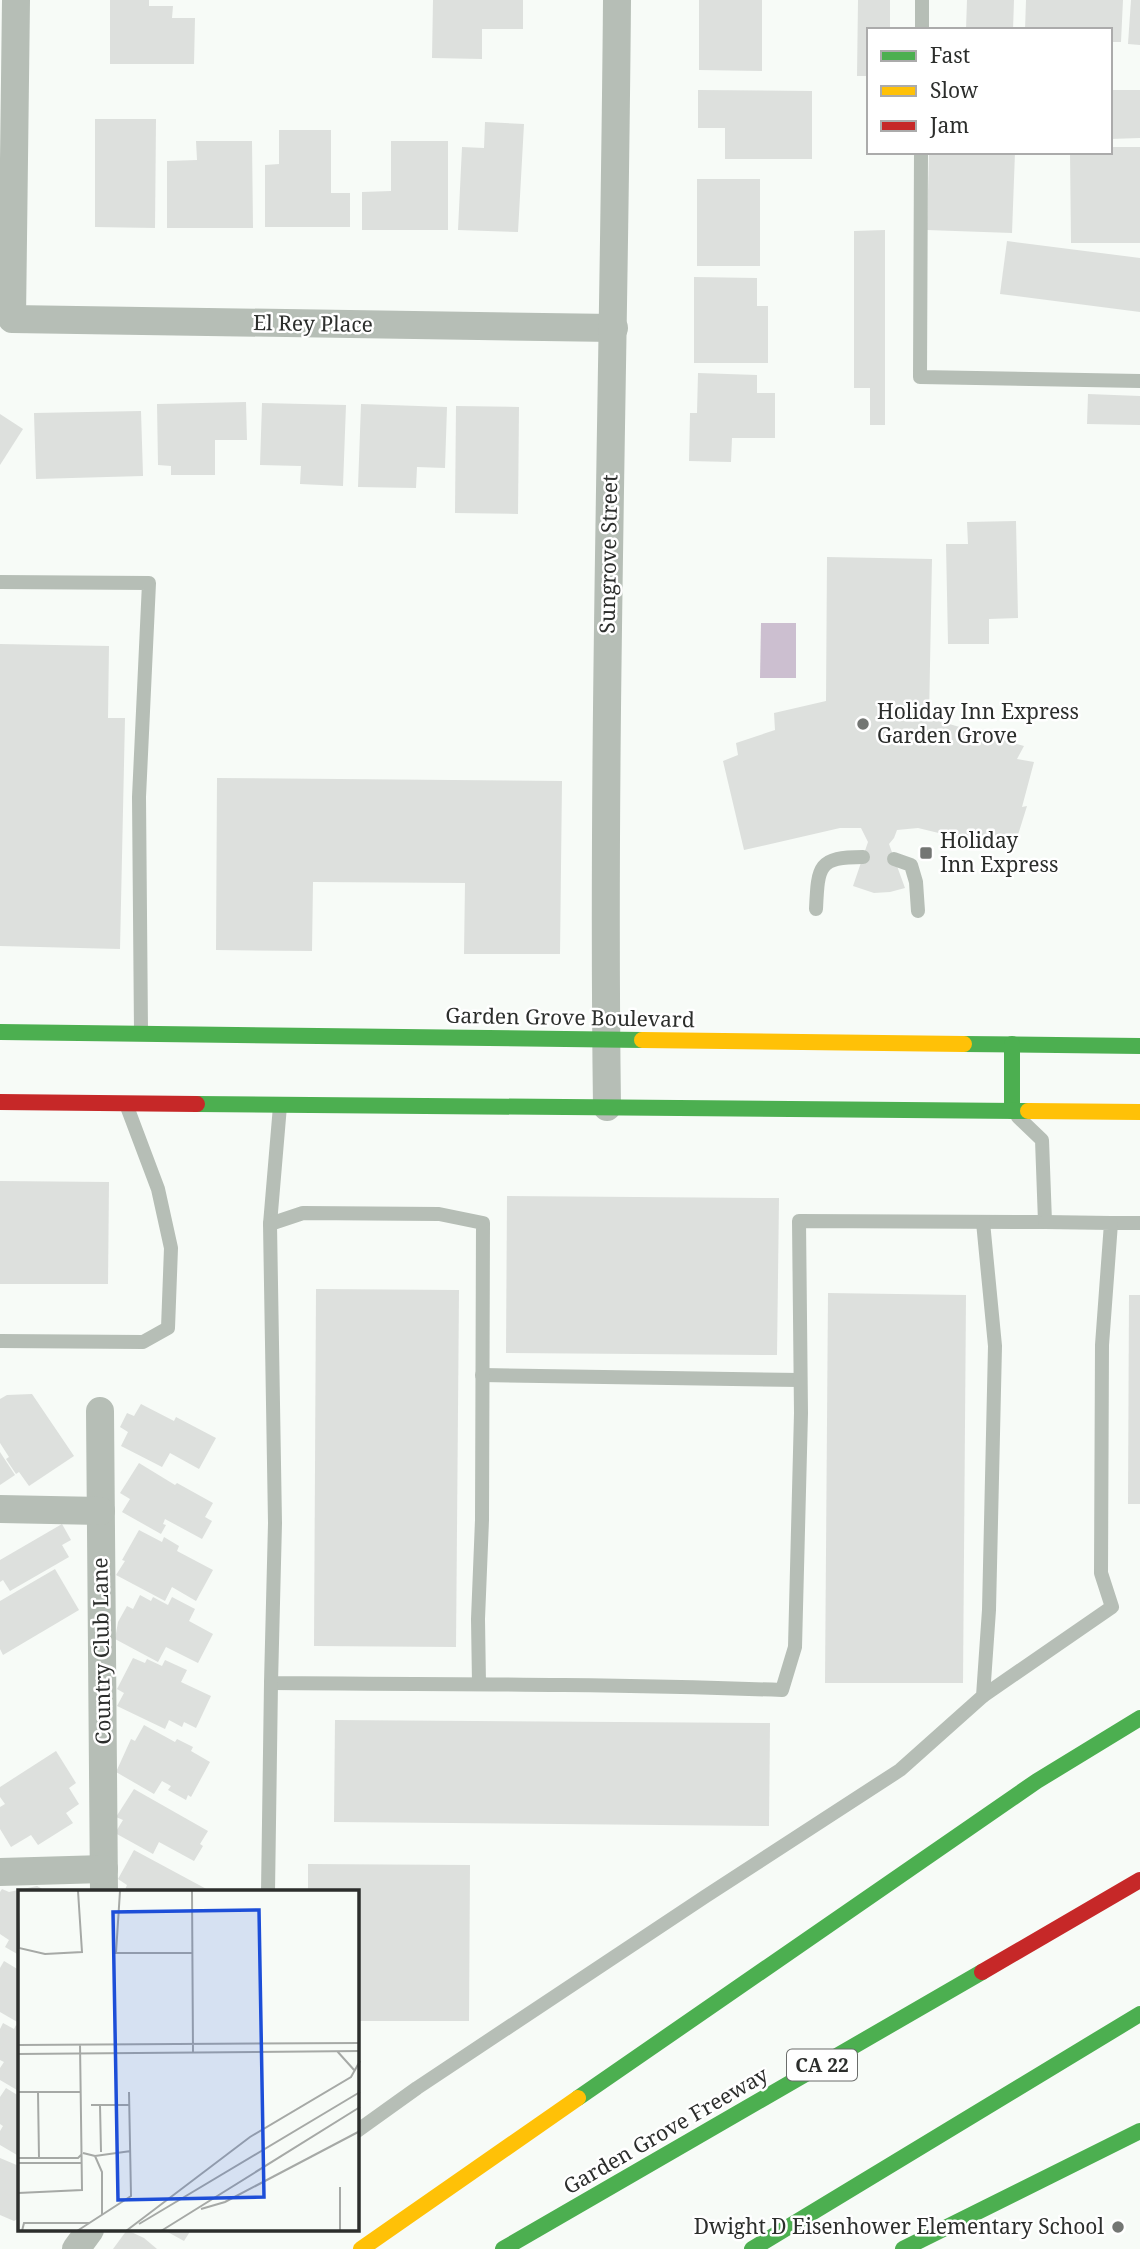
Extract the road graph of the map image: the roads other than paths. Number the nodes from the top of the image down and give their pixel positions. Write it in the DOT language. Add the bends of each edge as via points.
graph roads {
  1 [pos="16,0"];
  2 [pos="617,0"];
  3 [pos="922,0"];
  4 [pos="922,28"];
  5 [pos="921,154"];
  6 [pos="614,328"];
  7 [pos="1140,381"];
  8 [pos="0,582"];
  9 [pos="863,858"];
  10 [pos="894,859"];
  11 [pos="816,909"];
  12 [pos="918,911"];
  13 [pos="0,1032"];
  14 [pos="141,1034"];
  15 [pos="606,1039"];
  16 [pos="1012,1044"];
  17 [pos="1140,1046"];
  18 [pos="0,1102"];
  19 [pos="126,1103"];
  20 [pos="281,1104"];
  21 [pos="607,1107"];
  22 [pos="1012,1111"];
  23 [pos="1140,1112"];
  24 [pos="983,1222"];
  25 [pos="1045,1222"];
  26 [pos="1111,1223"];
  27 [pos="1140,1223"];
  28 [pos="270,1224"];
  29 [pos="0,1341"];
  30 [pos="482,1375"];
  31 [pos="800,1380"];
  32 [pos="100,1410"];
  33 [pos="0,1509"];
  34 [pos="101,1511"];
  35 [pos="271,1682"];
  36 [pos="479,1684"];
  37 [pos="983,1696"];
  38 [pos="1140,1718"];
  39 [pos="0,1872"];
  40 [pos="104,1880"];
  41 [pos="1140,1880"];
  42 [pos="268,1890"];
  43 [pos="1140,2014"];
  44 [pos="359,2130"];
  45 [pos="1140,2131"];
  46 [pos="89,2232"];
  47 [pos="76,2249"];
  48 [pos="361,2249"];
  49 [pos="503,2249"];
  50 [pos="752,2249"];
  51 [pos="903,2249"];
  1 -- 6 [label="street, El Rey Place" via="12,319"];
  2 -- 6 [label="street, Sungrove Street"];
  3 -- 4 [label="lane"];
  5 -- 7 [label="lane" via="920,377"];
  6 -- 15 [label="street, Sungrove Street" via="604,832"];
  8 -- 14 [label="lane" via="149,583 139,797"];
  9 -- 11 [label="lane" via="836,857 825,864 817,881"];
  10 -- 12 [label="lane" via="911,865"];
  13 -- 14 [label="main road, Garden Grove Boulevard"];
  14 -- 15 [label="main road, Garden Grove Boulevard"];
  15 -- 16 [label="main road, Garden Grove Boulevard"];
  15 -- 21 [label="street, Sungrove Street"];
  16 -- 17 [label="main road, Garden Grove Boulevard"];
  16 -- 22 [label="main road"];
  18 -- 19 [label="main road"];
  19 -- 20 [label="main road"];
  19 -- 29 [label="lane" via="158,1189 171,1248 168,1328 143,1342"];
  20 -- 21 [label="main road"];
  20 -- 28 [label="lane"];
  21 -- 22 [label="main road"];
  22 -- 23 [label="main road"];
  22 -- 25 [label="lane" via="1042,1140"];
  24 -- 25 [label="lane"];
  24 -- 31 [label="lane" via="799,1221"];
  24 -- 37 [label="lane" via="995,1346"];
  25 -- 26 [label="lane"];
  26 -- 27 [label="lane"];
  26 -- 37 [label="lane" via="1102,1345 1101,1573 1112,1606"];
  28 -- 30 [label="lane" via="303,1213 439,1214 483,1223"];
  28 -- 35 [label="lane" via="275,1523"];
  30 -- 31 [label="lane"];
  30 -- 36 [label="lane"];
  31 -- 36 [label="lane" via="794,1647 782,1690"];
  32 -- 34 [label="street, Country Club Lane"];
  33 -- 34 [label="street"];
  34 -- 40 [label="street, Country Club Lane"];
  35 -- 36 [label="lane"];
  35 -- 42 [label="lane"];
  37 -- 44 [label="lane" via="900,1770"];
  38 -- 48 [label="main road" via="1037,1781"];
  39 -- 40 [label="street"];
  41 -- 49 [label="main road, Garden Grove Freeway / CA 22"];
  43 -- 50 [label="main road"];
  45 -- 51 [label="main road"];
  46 -- 47 [label="street"];
}
